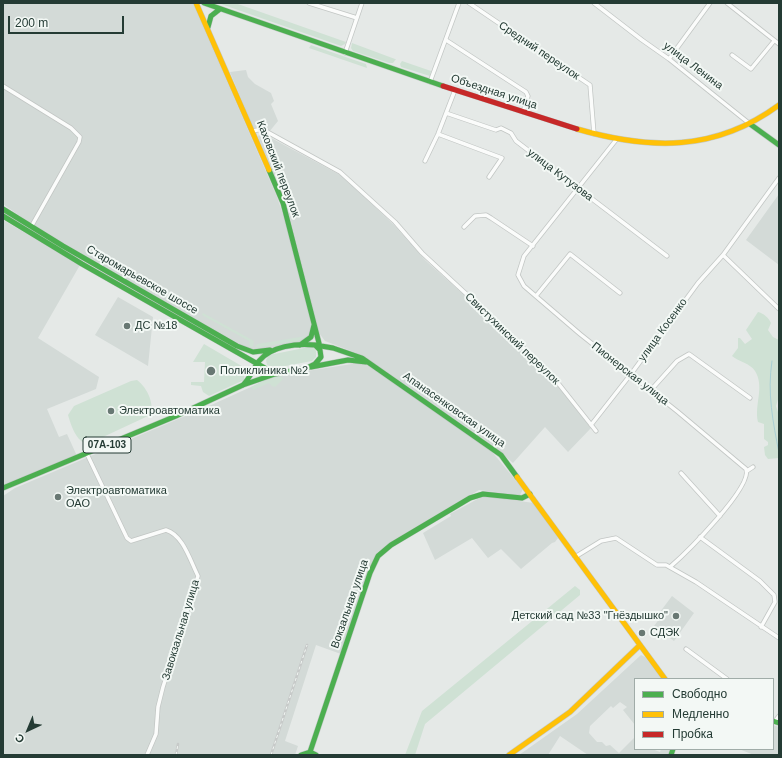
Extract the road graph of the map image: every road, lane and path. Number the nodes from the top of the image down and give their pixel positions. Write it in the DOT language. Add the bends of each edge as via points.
graph roads {
  1 [pos="196,3"];
  2 [pos="204,3"];
  3 [pos="309,3"];
  4 [pos="362,3"];
  5 [pos="459,3"];
  6 [pos="469,3"];
  7 [pos="594,3"];
  8 [pos="710,3"];
  9 [pos="727,3"];
  10 [pos="220,9"];
  11 [pos="357,18"];
  12 [pos="208,28"];
  13 [pos="446,40"];
  14 [pos="774,41"];
  15 [pos="779,44"];
  16 [pos="345,53"];
  17 [pos="732,55"];
  18 [pos="669,59"];
  19 [pos="430,82"];
  20 [pos="3,86"];
  21 [pos="455,90"];
  22 [pos="779,105"];
  23 [pos="523,112"];
  24 [pos="446,114"];
  25 [pos="750,124"];
  26 [pos="253,131"];
  27 [pos="438,134"];
  28 [pos="594,134"];
  29 [pos="616,140"];
  30 [pos="779,145"];
  31 [pos="425,160"];
  32 [pos="489,177"];
  33 [pos="779,178"];
  34 [pos="578,188"];
  35 [pos="3,209"];
  36 [pos="3,216"];
  37 [pos="31,227"];
  38 [pos="464,227"];
  39 [pos="533,246"];
  40 [pos="723,255"];
  41 [pos="667,256"];
  42 [pos="620,293"];
  43 [pos="536,296"];
  44 [pos="779,309"];
  45 [pos="314,322"];
  46 [pos="317,333"];
  47 [pos="300,345"];
  48 [pos="317,345"];
  49 [pos="333,348"];
  50 [pos="276,350"];
  51 [pos="267,354"];
  52 [pos="250,360"];
  53 [pos="371,364"];
  54 [pos="258,365"];
  55 [pos="307,368"];
  56 [pos="270,371"];
  57 [pos="285,372"];
  58 [pos="631,374"];
  59 [pos="253,375"];
  60 [pos="243,385"];
  61 [pos="651,390"];
  62 [pos="750,398"];
  63 [pos="591,425"];
  64 [pos="596,431"];
  65 [pos="87,454"];
  66 [pos="752,467"];
  67 [pos="747,470"];
  68 [pos="681,473"];
  69 [pos="3,488"];
  70 [pos="530,494"];
  71 [pos="720,516"];
  72 [pos="700,537"];
  73 [pos="574,556"];
  74 [pos="670,566"];
  75 [pos="761,626"];
  76 [pos="779,638"];
  77 [pos="639,646"];
  78 [pos="686,649"];
  79 [pos="664,678"];
  80 [pos="726,678"];
  81 [pos="779,716"];
  82 [pos="776,722"];
  83 [pos="310,752"];
  84 [pos="147,755"];
  85 [pos="301,755"];
  86 [pos="316,755"];
  87 [pos="508,755"];
  1 -- 12 [label="main road, Каховский переулок"];
  2 -- 10 [label="main road, Объездная улица"];
  3 -- 11 [label="street"];
  4 -- 11 [label="street"];
  5 -- 13 [label="street"];
  6 -- 28 [label="street, Средний переулок" via="590,85"];
  7 -- 18 [label="street, улица Ленина"];
  8 -- 18 [label="street"];
  9 -- 14 [label="street"];
  10 -- 12 [label="main road" via="211,15"];
  10 -- 16 [label="main road, Объездная улица"];
  11 -- 16 [label="street"];
  12 -- 26 [label="main road, Каховский переулок"];
  13 -- 19 [label="street"];
  13 -- 23 [label="street" via="526,92 528,96"];
  14 -- 15 [label="street"];
  14 -- 17 [label="street" via="751,69"];
  16 -- 19 [label="main road, Объездная улица"];
  18 -- 25 [label="street, улица Ленина"];
  19 -- 21 [label="main road, Объездная улица"];
  20 -- 37 [label="street" via="71,128 80,137"];
  21 -- 23 [label="main road, Объездная улица"];
  21 -- 24 [label="street"];
  22 -- 25 [label="main road, Объездная улица"];
  23 -- 28 [label="main road, Объездная улица"];
  24 -- 27 [label="street"];
  24 -- 34 [label="street, улица Кутузова" via="511,133 516,141"];
  25 -- 29 [label="main road, Объездная улица" via="713,137 683,143 658,144"];
  25 -- 30 [label="main road, улица Ленина"];
  26 -- 45 [label="main road, Каховский переулок" via="283,203"];
  26 -- 63 [label="street, Свистухинский переулок" via="262,129 340,172 395,222 422,253 554,378"];
  27 -- 31 [label="street"];
  27 -- 32 [label="street" via="502,158"];
  28 -- 29 [label="main road, Объездная улица"];
  29 -- 34 [label="street"];
  33 -- 40 [label="street, улица Косенко"];
  34 -- 39 [label="street"];
  34 -- 41 [label="street, улица Кутузова"];
  35 -- 37 [label="main road, Старомарьевское шоссе"];
  36 -- 52 [label="main road, Старомарьевское шоссе"];
  37 -- 50 [label="main road, Старомарьевское шоссе" via="237,346 253,352"];
  38 -- 39 [label="street" via="475,216 486,215"];
  39 -- 43 [label="street, Пионерская улица" via="524,256 518,275 524,286"];
  40 -- 44 [label="street"];
  40 -- 58 [label="street, улица Косенко" via="698,283"];
  42 -- 43 [label="street" via="570,254"];
  43 -- 58 [label="street, Пионерская улица"];
  45 -- 46 [label="main road, Каховский переулок"];
  45 -- 47 [label="main road" via="311,336"];
  46 -- 48 [label="main road, Каховский переулок"];
  46 -- 49 [label="main road"];
  47 -- 48 [label="main road"];
  47 -- 50 [label="main road"];
  48 -- 49 [label="main road"];
  48 -- 55 [label="main road, Каховский переулок" via="321,354 319,360"];
  49 -- 53 [label="main road" via="357,355"];
  50 -- 51 [label="main road"];
  51 -- 54 [label="main road"];
  51 -- 56 [label="main road" via="264,363"];
  52 -- 54 [label="main road, Старомарьевское шоссе"];
  52 -- 59 [label="main road" via="254,367"];
  53 -- 55 [label="main road" via="348,360"];
  53 -- 70 [label="main road, Апанасенковская улица" via="501,455"];
  54 -- 56 [label="main road, Старомарьевское шоссе"];
  54 -- 59 [label="main road"];
  55 -- 57 [label="main road"];
  56 -- 57 [label="main road"];
  57 -- 60 [label="main road"];
  58 -- 61 [label="street, Пионерская улица"];
  58 -- 63 [label="street, улица Косенко"];
  59 -- 60 [label="main road"];
  60 -- 65 [label="main road, 07А-103"];
  61 -- 62 [label="street" via="677,361 689,354"];
  61 -- 67 [label="street, Пионерская улица"];
  63 -- 64 [label="street, Свистухинский переулок"];
  65 -- 69 [label="main road, 07А-103"];
  65 -- 84 [label="street, Завокзальная улица" via="127,538 131,541 166,530 171,532 184,548 198,576 163,687 156,734"];
  66 -- 67 [label="street"];
  67 -- 71 [label="street" via="746,478"];
  68 -- 71 [label="street"];
  70 -- 73 [label="main road, Апанасенковская улица"];
  70 -- 83 [label="main road, Вокзальная улица" via="522,498 483,494 470,498 391,545 378,556 370,572"];
  71 -- 72 [label="street"];
  72 -- 74 [label="street"];
  72 -- 75 [label="street" via="774,595 775,602"];
  73 -- 74 [label="street" via="601,541 616,538 657,565"];
  73 -- 77 [label="main road, Апанасенковская улица"];
  74 -- 75 [label="street"];
  75 -- 76 [label="street"];
  77 -- 79 [label="main road, Апанасенковская улица"];
  77 -- 87 [label="main road" via="570,712"];
  78 -- 80 [label="street"];
  81 -- 82 [label="street"];
  83 -- 85 [label="main road"];
  83 -- 86 [label="main road"];
}
